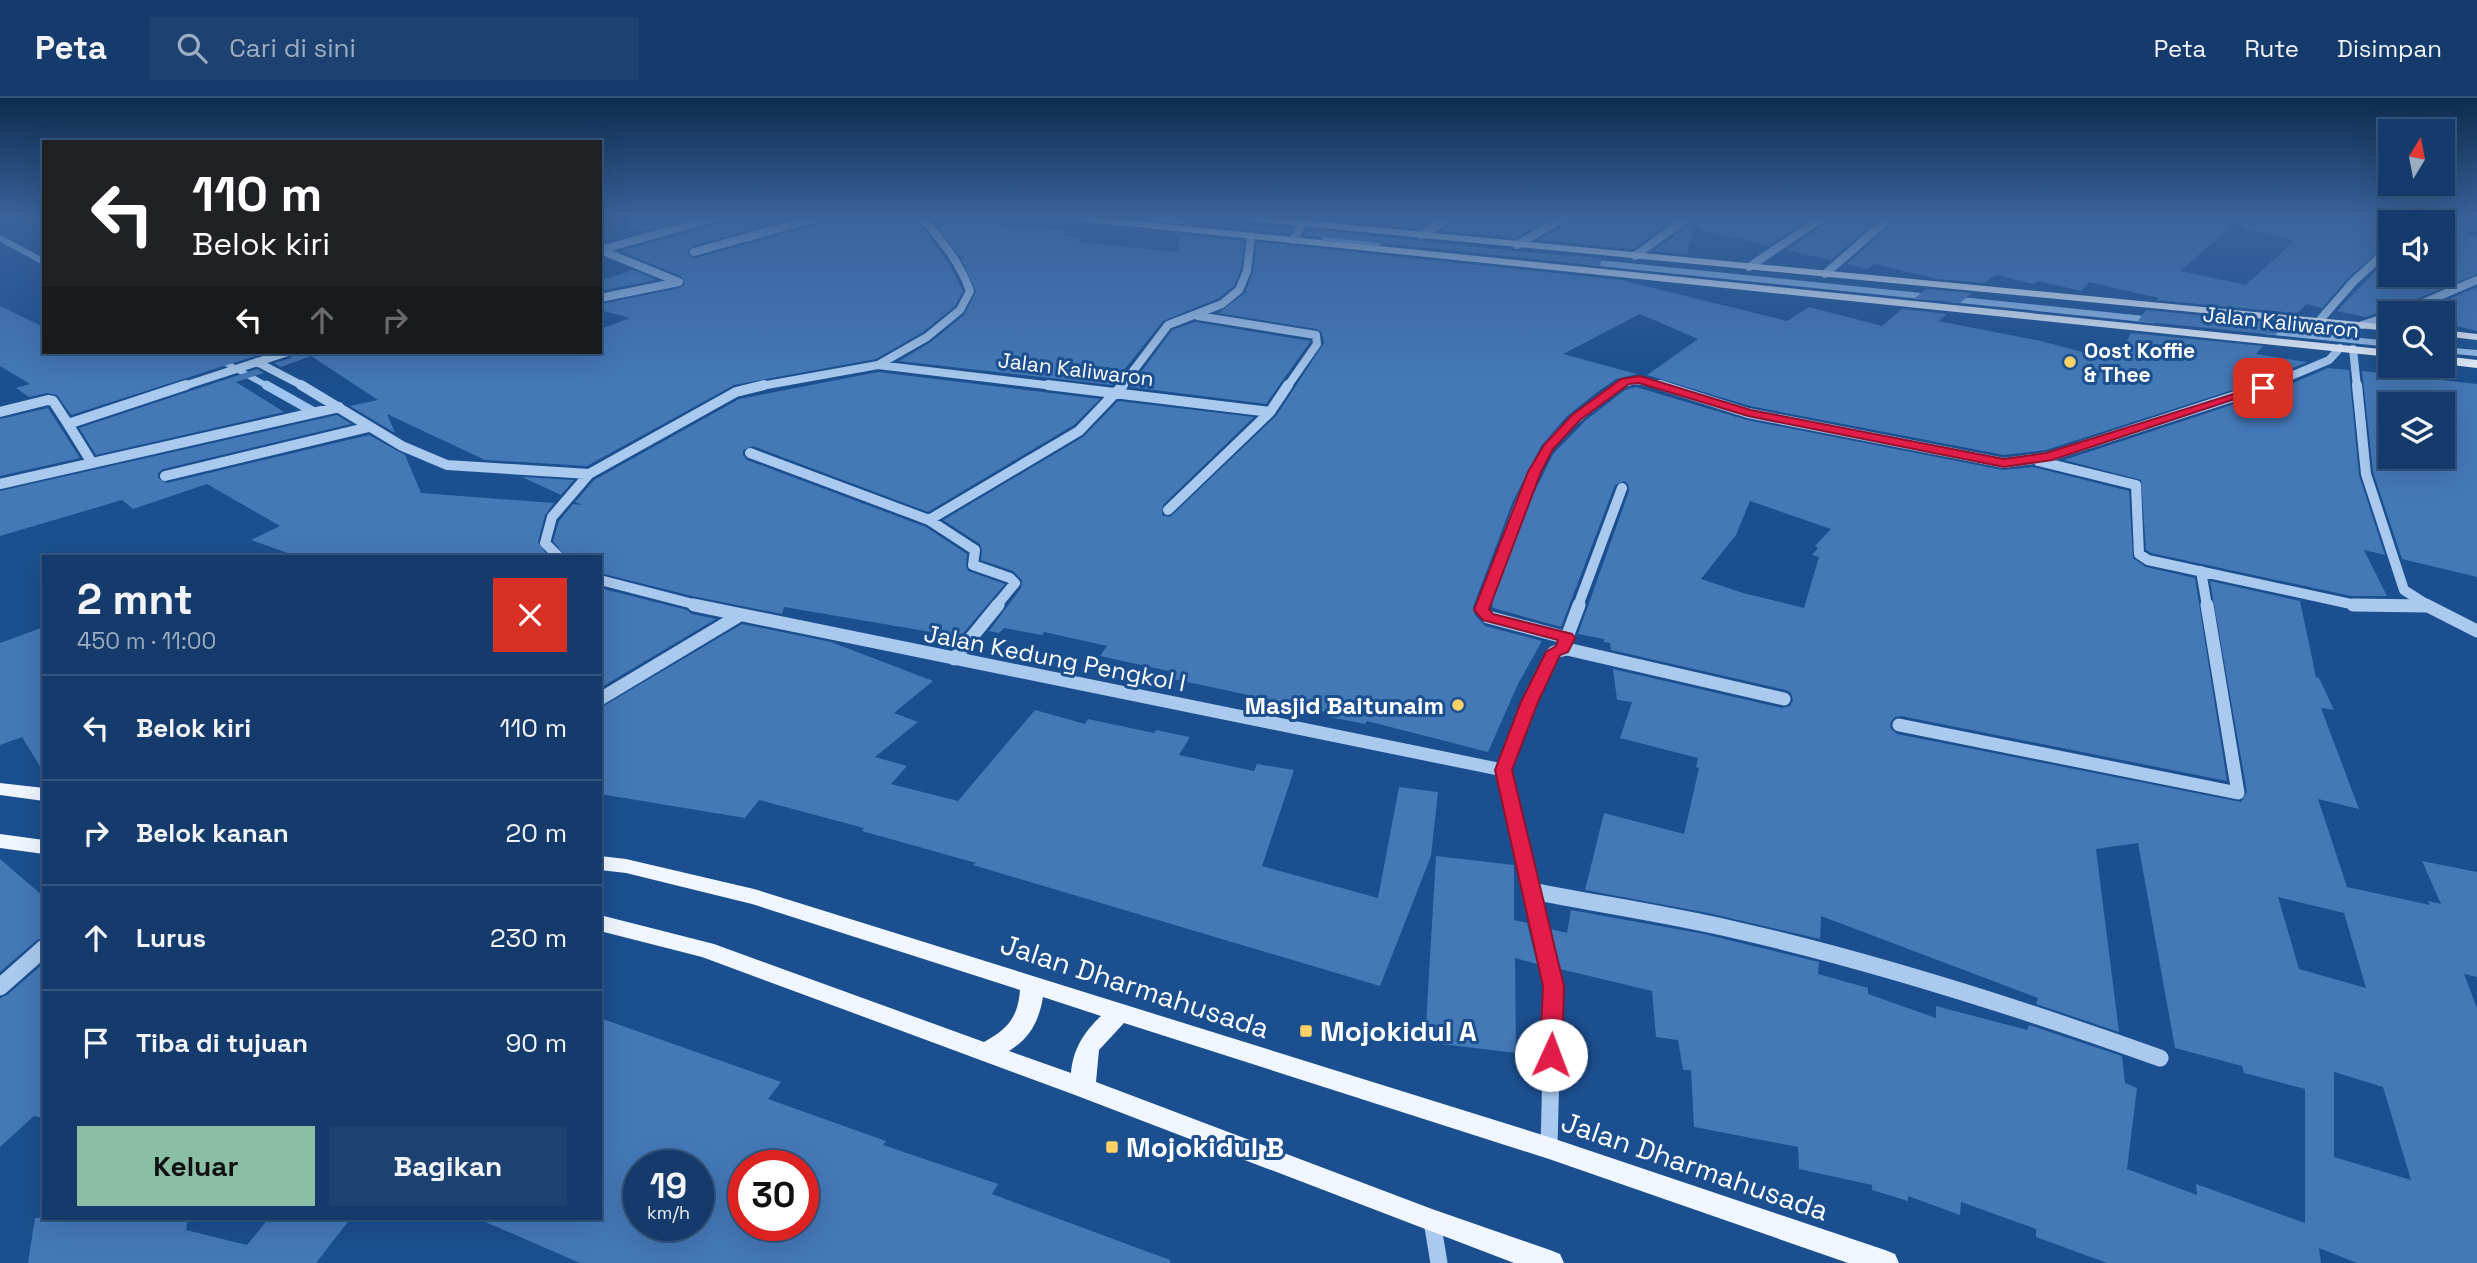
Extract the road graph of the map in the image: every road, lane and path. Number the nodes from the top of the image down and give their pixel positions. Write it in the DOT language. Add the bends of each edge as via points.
graph roads {
  1 [pos="655,272"];
  2 [pos="964,272"];
  3 [pos="1248,272"];
  4 [pos="1621,272"];
  5 [pos="1807,272"];
  6 [pos="2363,272"];
  7 [pos="1825,274"];
  8 [pos="2477,280"];
  9 [pos="602,298"];
  10 [pos="2429,301"];
  11 [pos="1190,315"];
  12 [pos="2378,320"];
  13 [pos="2319,321"];
  14 [pos="2362,325"];
  15 [pos="2378,327"];
  16 [pos="2455,334"];
  17 [pos="2477,337"];
  18 [pos="2340,348"];
  19 [pos="2353,349"];
  20 [pos="2378,352"];
  21 [pos="282,354"];
  22 [pos="2455,361"];
  23 [pos="253,364"];
  24 [pos="2477,364"];
  25 [pos="878,365"];
  26 [pos="225,373"];
  27 [pos="1117,393"];
  28 [pos="339,407"];
  29 [pos="0,412"];
  30 [pos="1270,412"];
  31 [pos="68,425"];
  32 [pos="369,427"];
  33 [pos="750,453"];
  34 [pos="89,458"];
  35 [pos="2031,459"];
  36 [pos="589,474"];
  37 [pos="165,476"];
  38 [pos="0,484"];
  39 [pos="1622,488"];
  40 [pos="1168,510"];
  41 [pos="929,520"];
  42 [pos="557,555"];
  43 [pos="2201,571"];
  44 [pos="602,581"];
  45 [pos="2428,606"];
  46 [pos="740,615"];
  47 [pos="2477,631"];
  48 [pos="1565,643"];
  49 [pos="954,659"];
  50 [pos="602,698"];
  51 [pos="1784,699"];
  52 [pos="1899,725"];
  53 [pos="1503,770"];
  54 [pos="0,789"];
  55 [pos="42,794"];
  56 [pos="0,841"];
  57 [pos="42,847"];
  58 [pos="602,863"];
  59 [pos="1532,891"];
  60 [pos="602,924"];
  61 [pos="42,950"];
  62 [pos="1032,985"];
  63 [pos="0,988"];
  64 [pos="1119,1014"];
  65 [pos="984,1053"];
  66 [pos="2160,1058"];
  67 [pos="1084,1088"];
  68 [pos="1549,1148"];
  69 [pos="1432,1221"];
  70 [pos="1439,1263"];
  71 [pos="1550,1263"];
  72 [pos="1885,1263"];
  1 -- 9 [label="street" via="678,282"];
  2 -- 25 [label="street" via="970,292 960,310 927,337"];
  3 -- 11 [label="street" via="1241,287 1223,303"];
  4 -- 18 [label="main road, Jalan Kaliwaron"];
  5 -- 7 [label="main road"];
  6 -- 13 [label="street"];
  7 -- 13 [label="main road"];
  8 -- 10 [label="street"];
  11 -- 27 [label="street" via="1168,325"];
  11 -- 30 [label="street" via="1316,335 1317,344"];
  12 -- 14 [label="street"];
  13 -- 14 [label="main road"];
  14 -- 15 [label="main road"];
  16 -- 17 [label="main road"];
  18 -- 19 [label="main road, Jalan Kaliwaron"];
  18 -- 35 [label="street" via="2329,360 2263,388"];
  19 -- 20 [label="main road, Jalan Kaliwaron"];
  19 -- 45 [label="street" via="2366,474 2404,590"];
  21 -- 23 [label="street"];
  22 -- 24 [label="main road"];
  23 -- 26 [label="street"];
  23 -- 28 [label="street"];
  25 -- 27 [label="street, Jalan Kaliwaron"];
  25 -- 36 [label="street" via="736,392"];
  26 -- 31 [label="street"];
  27 -- 30 [label="street, Jalan Kaliwaron"];
  27 -- 41 [label="street" via="1070,438"];
  28 -- 32 [label="street"];
  28 -- 38 [label="street"];
  29 -- 31 [label="street" via="48,400"];
  30 -- 40 [label="street"];
  31 -- 34 [label="street"];
  32 -- 36 [label="street" via="453,467"];
  32 -- 37 [label="street"];
  33 -- 41 [label="street"];
  35 -- 43 [label="street" via="2136,485 2139,554"];
  35 -- 48 [label="street" via="2004,463 1982,459 1748,413 1640,379 1625,382 1576,418 1548,448 1534,472 1482,610 1488,617"];
  36 -- 42 [label="street" via="552,517 545,543"];
  39 -- 48 [label="street"];
  41 -- 49 [label="street" via="975,550 973,565 1015,583"];
  43 -- 45 [label="street" via="2360,606"];
  43 -- 52 [label="street" via="2238,793"];
  44 -- 46 [label="street, Jalan Kedung Pengkol I"];
  45 -- 47 [label="street"];
  46 -- 49 [label="street, Jalan Kedung Pengkol I"];
  46 -- 50 [label="street"];
  48 -- 51 [label="street"];
  48 -- 53 [label="street" via="1554,652"];
  49 -- 53 [label="street, Jalan Kedung Pengkol I"];
  53 -- 59 [label="street"];
  54 -- 55 [label="main road"];
  56 -- 57 [label="main road"];
  58 -- 62 [label="main road, Jalan Dharmahusada" via="754,897"];
  59 -- 66 [label="street" via="1761,936 1972,994"];
  59 -- 68 [label="street" via="1553,986"];
  60 -- 65 [label="main road" via="706,950"];
  61 -- 63 [label="street"];
  62 -- 64 [label="main road, Jalan Dharmahusada"];
  62 -- 65 [label="main road" via="1031,1012 1025,1026"];
  64 -- 67 [label="main road" via="1086,1048"];
  64 -- 68 [label="main road, Jalan Dharmahusada"];
  65 -- 67 [label="main road"];
  67 -- 69 [label="main road"];
  68 -- 72 [label="main road, Jalan Dharmahusada"];
  69 -- 70 [label="street"];
  69 -- 71 [label="main road"];
}
